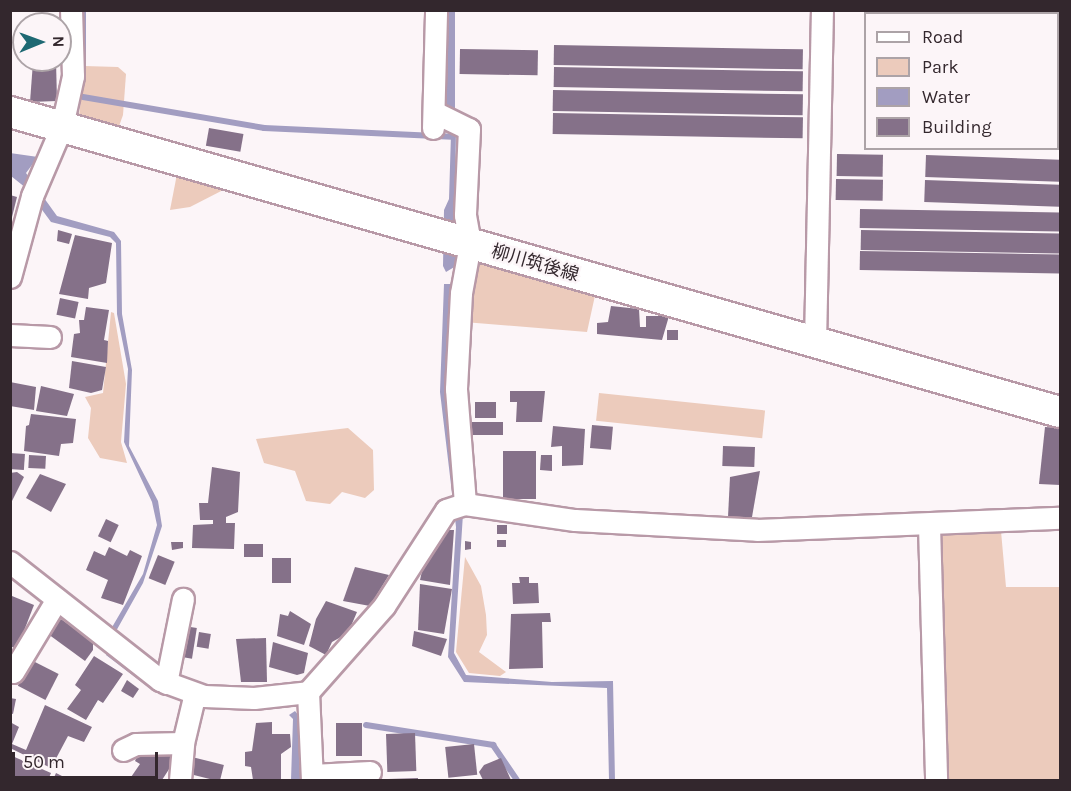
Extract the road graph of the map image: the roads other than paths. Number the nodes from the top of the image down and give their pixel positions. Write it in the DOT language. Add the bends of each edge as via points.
graph roads {
  1 [pos="71,10"];
  2 [pos="436,10"];
  3 [pos="822,10"];
  4 [pos="10,112"];
  5 [pos="62,126"];
  6 [pos="470,244"];
  7 [pos="10,276"];
  8 [pos="10,335"];
  9 [pos="50,337"];
  10 [pos="815,343"];
  11 [pos="1060,412"];
  12 [pos="465,504"];
  13 [pos="1060,518"];
  14 [pos="929,525"];
  15 [pos="10,562"];
  16 [pos="57,599"];
  17 [pos="183,599"];
  18 [pos="13,672"];
  19 [pos="166,682"];
  20 [pos="308,692"];
  21 [pos="195,693"];
  22 [pos="183,743"];
  23 [pos="123,750"];
  24 [pos="370,772"];
  25 [pos="312,778"];
  26 [pos="180,780"];
  27 [pos="936,780"];
  1 -- 5 [label="street" via="73,76"];
  2 -- 6 [label="street" via="434,120 469,129 465,215"];
  3 -- 10 [label="street"];
  4 -- 5 [label="main road, 柳川筑後線"];
  5 -- 6 [label="main road, 柳川筑後線"];
  5 -- 7 [label="street" via="32,196"];
  6 -- 10 [label="main road, 柳川筑後線"];
  6 -- 12 [label="street" via="461,294 456,389"];
  8 -- 9 [label="street"];
  10 -- 11 [label="main road, 柳川筑後線"];
  12 -- 14 [label="street" via="574,520 757,530"];
  12 -- 20 [label="street" via="446,510 384,606"];
  13 -- 14 [label="street"];
  14 -- 27 [label="street"];
  15 -- 16 [label="street"];
  16 -- 18 [label="street"];
  16 -- 19 [label="street"];
  17 -- 19 [label="street"];
  19 -- 21 [label="street"];
  20 -- 21 [label="street" via="254,698"];
  20 -- 25 [label="street"];
  21 -- 22 [label="street"];
  22 -- 23 [label="street" via="136,744"];
  22 -- 26 [label="street"];
  24 -- 25 [label="street"];
}
